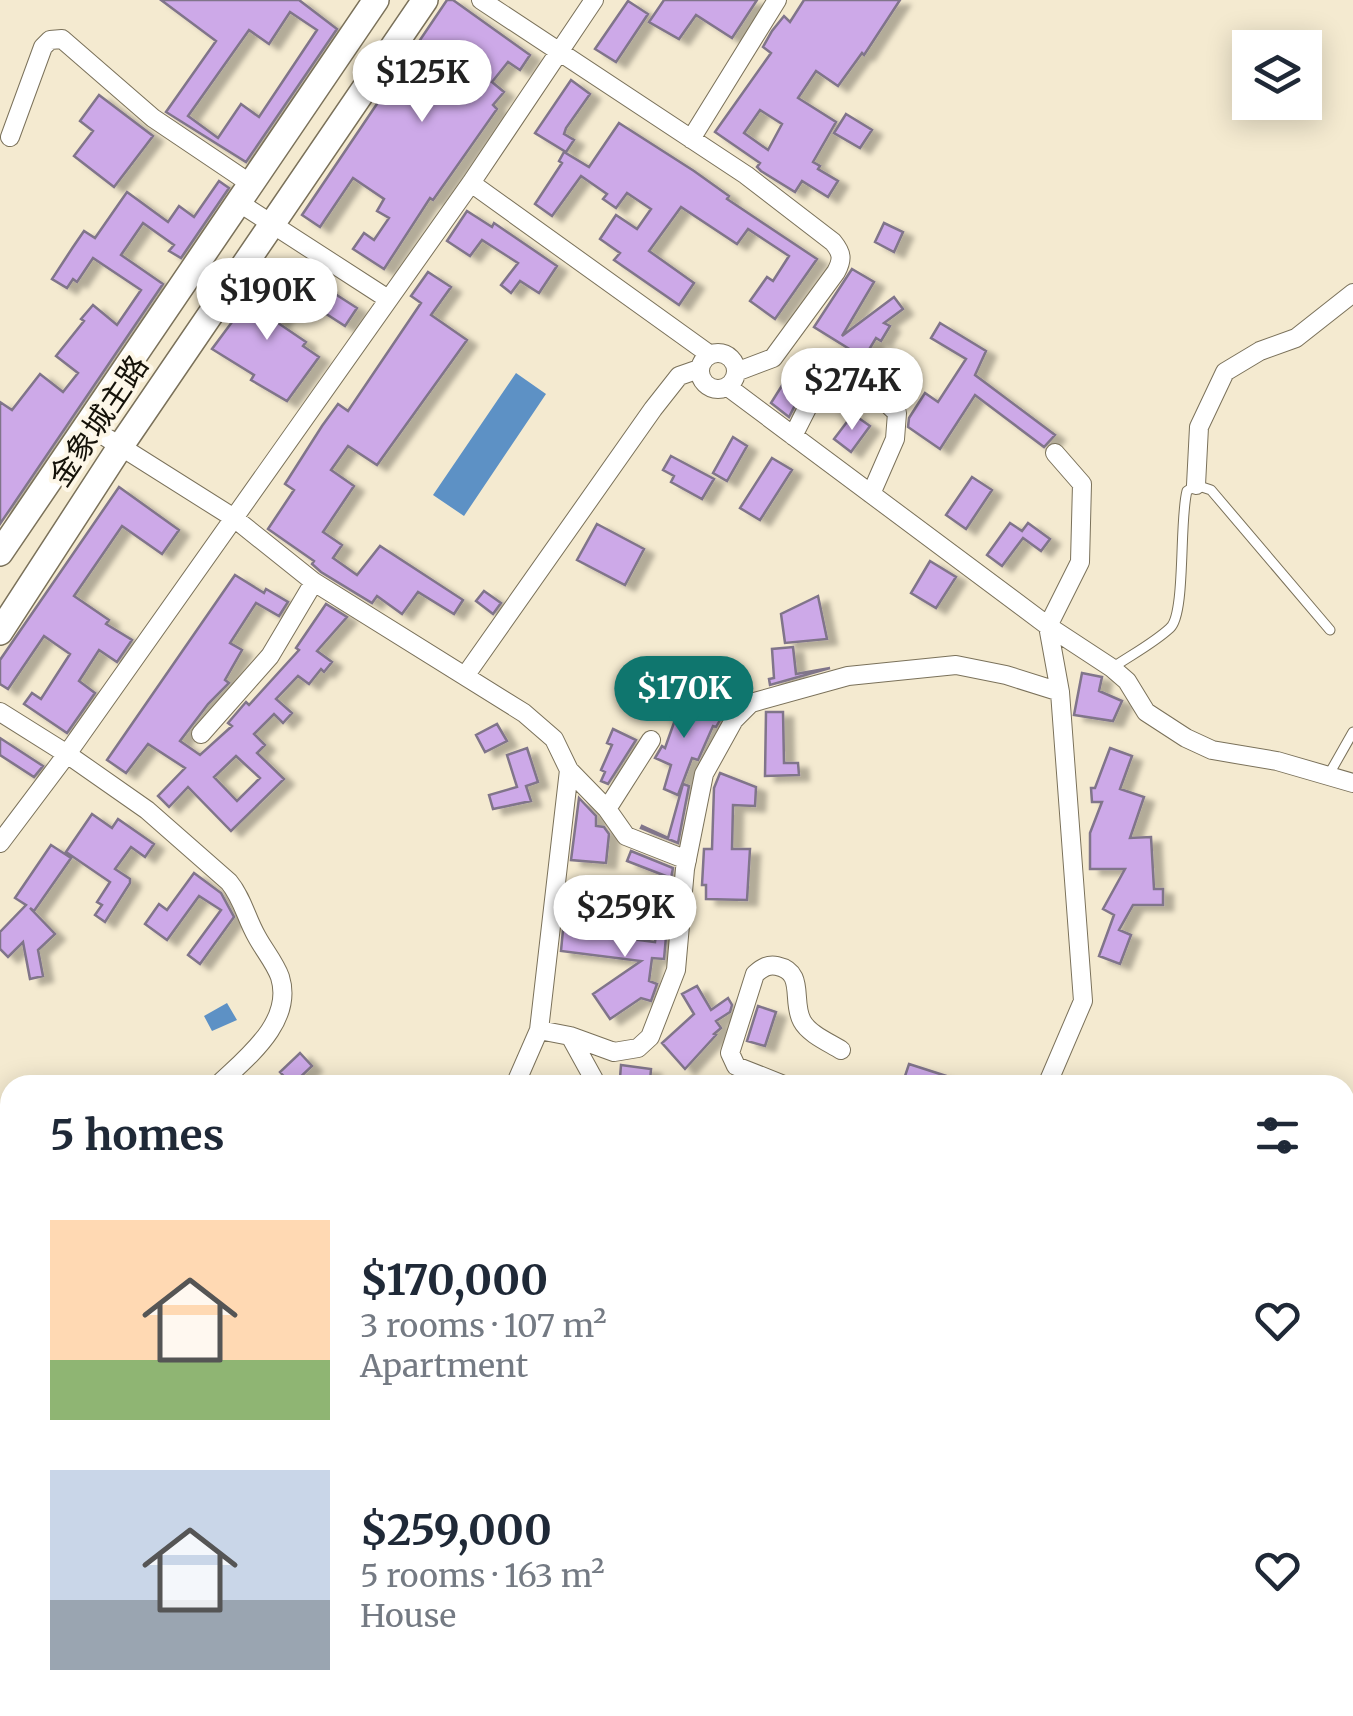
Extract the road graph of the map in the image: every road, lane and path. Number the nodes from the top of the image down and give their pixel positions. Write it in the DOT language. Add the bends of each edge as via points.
graph roads {
  1 [pos="376,0"];
  2 [pos="424,0"];
  3 [pos="481,0"];
  4 [pos="594,0"];
  5 [pos="777,0"];
  6 [pos="560,52"];
  7 [pos="10,137"];
  8 [pos="691,139"];
  9 [pos="471,182"];
  10 [pos="245,193"];
  11 [pos="273,222"];
  12 [pos="1353,293"];
  13 [pos="388,299"];
  14 [pos="704,362"];
  15 [pos="732,379"];
  16 [pos="85,424"];
  17 [pos="793,436"];
  18 [pos="120,447"];
  19 [pos="1055,454"];
  20 [pos="1196,485"];
  21 [pos="871,494"];
  22 [pos="234,518"];
  23 [pos="0,553"];
  24 [pos="314,582"];
  25 [pos="1048,626"];
  26 [pos="1330,630"];
  27 [pos="0,632"];
  28 [pos="1112,668"];
  29 [pos="465,676"];
  30 [pos="1060,692"];
  31 [pos="0,712"];
  32 [pos="1353,732"];
  33 [pos="201,734"];
  34 [pos="652,740"];
  35 [pos="67,754"];
  36 [pos="569,770"];
  37 [pos="1328,776"];
  38 [pos="1353,783"];
  39 [pos="607,808"];
  40 [pos="0,844"];
  41 [pos="686,860"];
  42 [pos="538,1030"];
  43 [pos="570,1036"];
  44 [pos="841,1050"];
  45 [pos="228,1075"];
  46 [pos="519,1075"];
  47 [pos="591,1075"];
  48 [pos="759,1075"];
  49 [pos="1052,1075"];
  1 -- 10 [label="main road, 金象城主路"];
  2 -- 11 [label="main road, 金象城主路"];
  3 -- 6 [label="street"];
  4 -- 6 [label="street"];
  5 -- 8 [label="street"];
  6 -- 8 [label="street"];
  6 -- 9 [label="street"];
  7 -- 10 [label="street" via="43,47 62,39"];
  8 -- 15 [label="street" via="841,252 836,272 773,358"];
  9 -- 13 [label="street"];
  9 -- 14 [label="street"];
  10 -- 11 [label="street"];
  10 -- 16 [label="main road, 金象城主路"];
  11 -- 13 [label="street"];
  11 -- 18 [label="main road, 金象城主路"];
  12 -- 20 [label="street" via="1296,338 1225,372 1199,426"];
  13 -- 22 [label="street"];
  14 -- 15 [label="street" via="728,355"];
  14 -- 15 [label="street" via="707,386 720,389"];
  14 -- 29 [label="street" via="679,376 653,409"];
  15 -- 17 [label="street"];
  16 -- 18 [label="street"];
  16 -- 23 [label="main road, 金象城主路"];
  17 -- 21 [label="street"];
  17 -- 21 [label="street" via="831,371 888,403 897,427"];
  18 -- 22 [label="street"];
  18 -- 27 [label="main road, 金象城主路"];
  19 -- 25 [label="street" via="1082,484 1082,536 1080,562"];
  20 -- 26 [label="lane" via="1211,490"];
  20 -- 28 [label="lane" via="1182,507 1180,602 1173,626"];
  21 -- 25 [label="street"];
  22 -- 24 [label="street"];
  22 -- 35 [label="street"];
  24 -- 29 [label="street"];
  24 -- 33 [label="street" via="270,656"];
  25 -- 28 [label="street"];
  25 -- 30 [label="street"];
  28 -- 37 [label="street" via="1146,712 1186,738"];
  29 -- 36 [label="street" via="554,738"];
  30 -- 41 [label="street" via="956,665 848,676 751,703 704,774"];
  30 -- 49 [label="street" via="1083,1001"];
  31 -- 35 [label="street"];
  32 -- 37 [label="lane"];
  34 -- 39 [label="street"];
  35 -- 40 [label="street"];
  35 -- 45 [label="street" via="147,810 240,896 283,997 270,1034"];
  36 -- 39 [label="street"];
  36 -- 42 [label="street"];
  37 -- 38 [label="street"];
  39 -- 41 [label="street" via="626,836"];
  41 -- 43 [label="street" via="676,970 650,1037 638,1048 614,1052"];
  42 -- 43 [label="street"];
  42 -- 46 [label="street"];
  43 -- 47 [label="street"];
  44 -- 48 [label="street" via="800,1019 792,972 763,967 730,1053 736,1066"];
}
